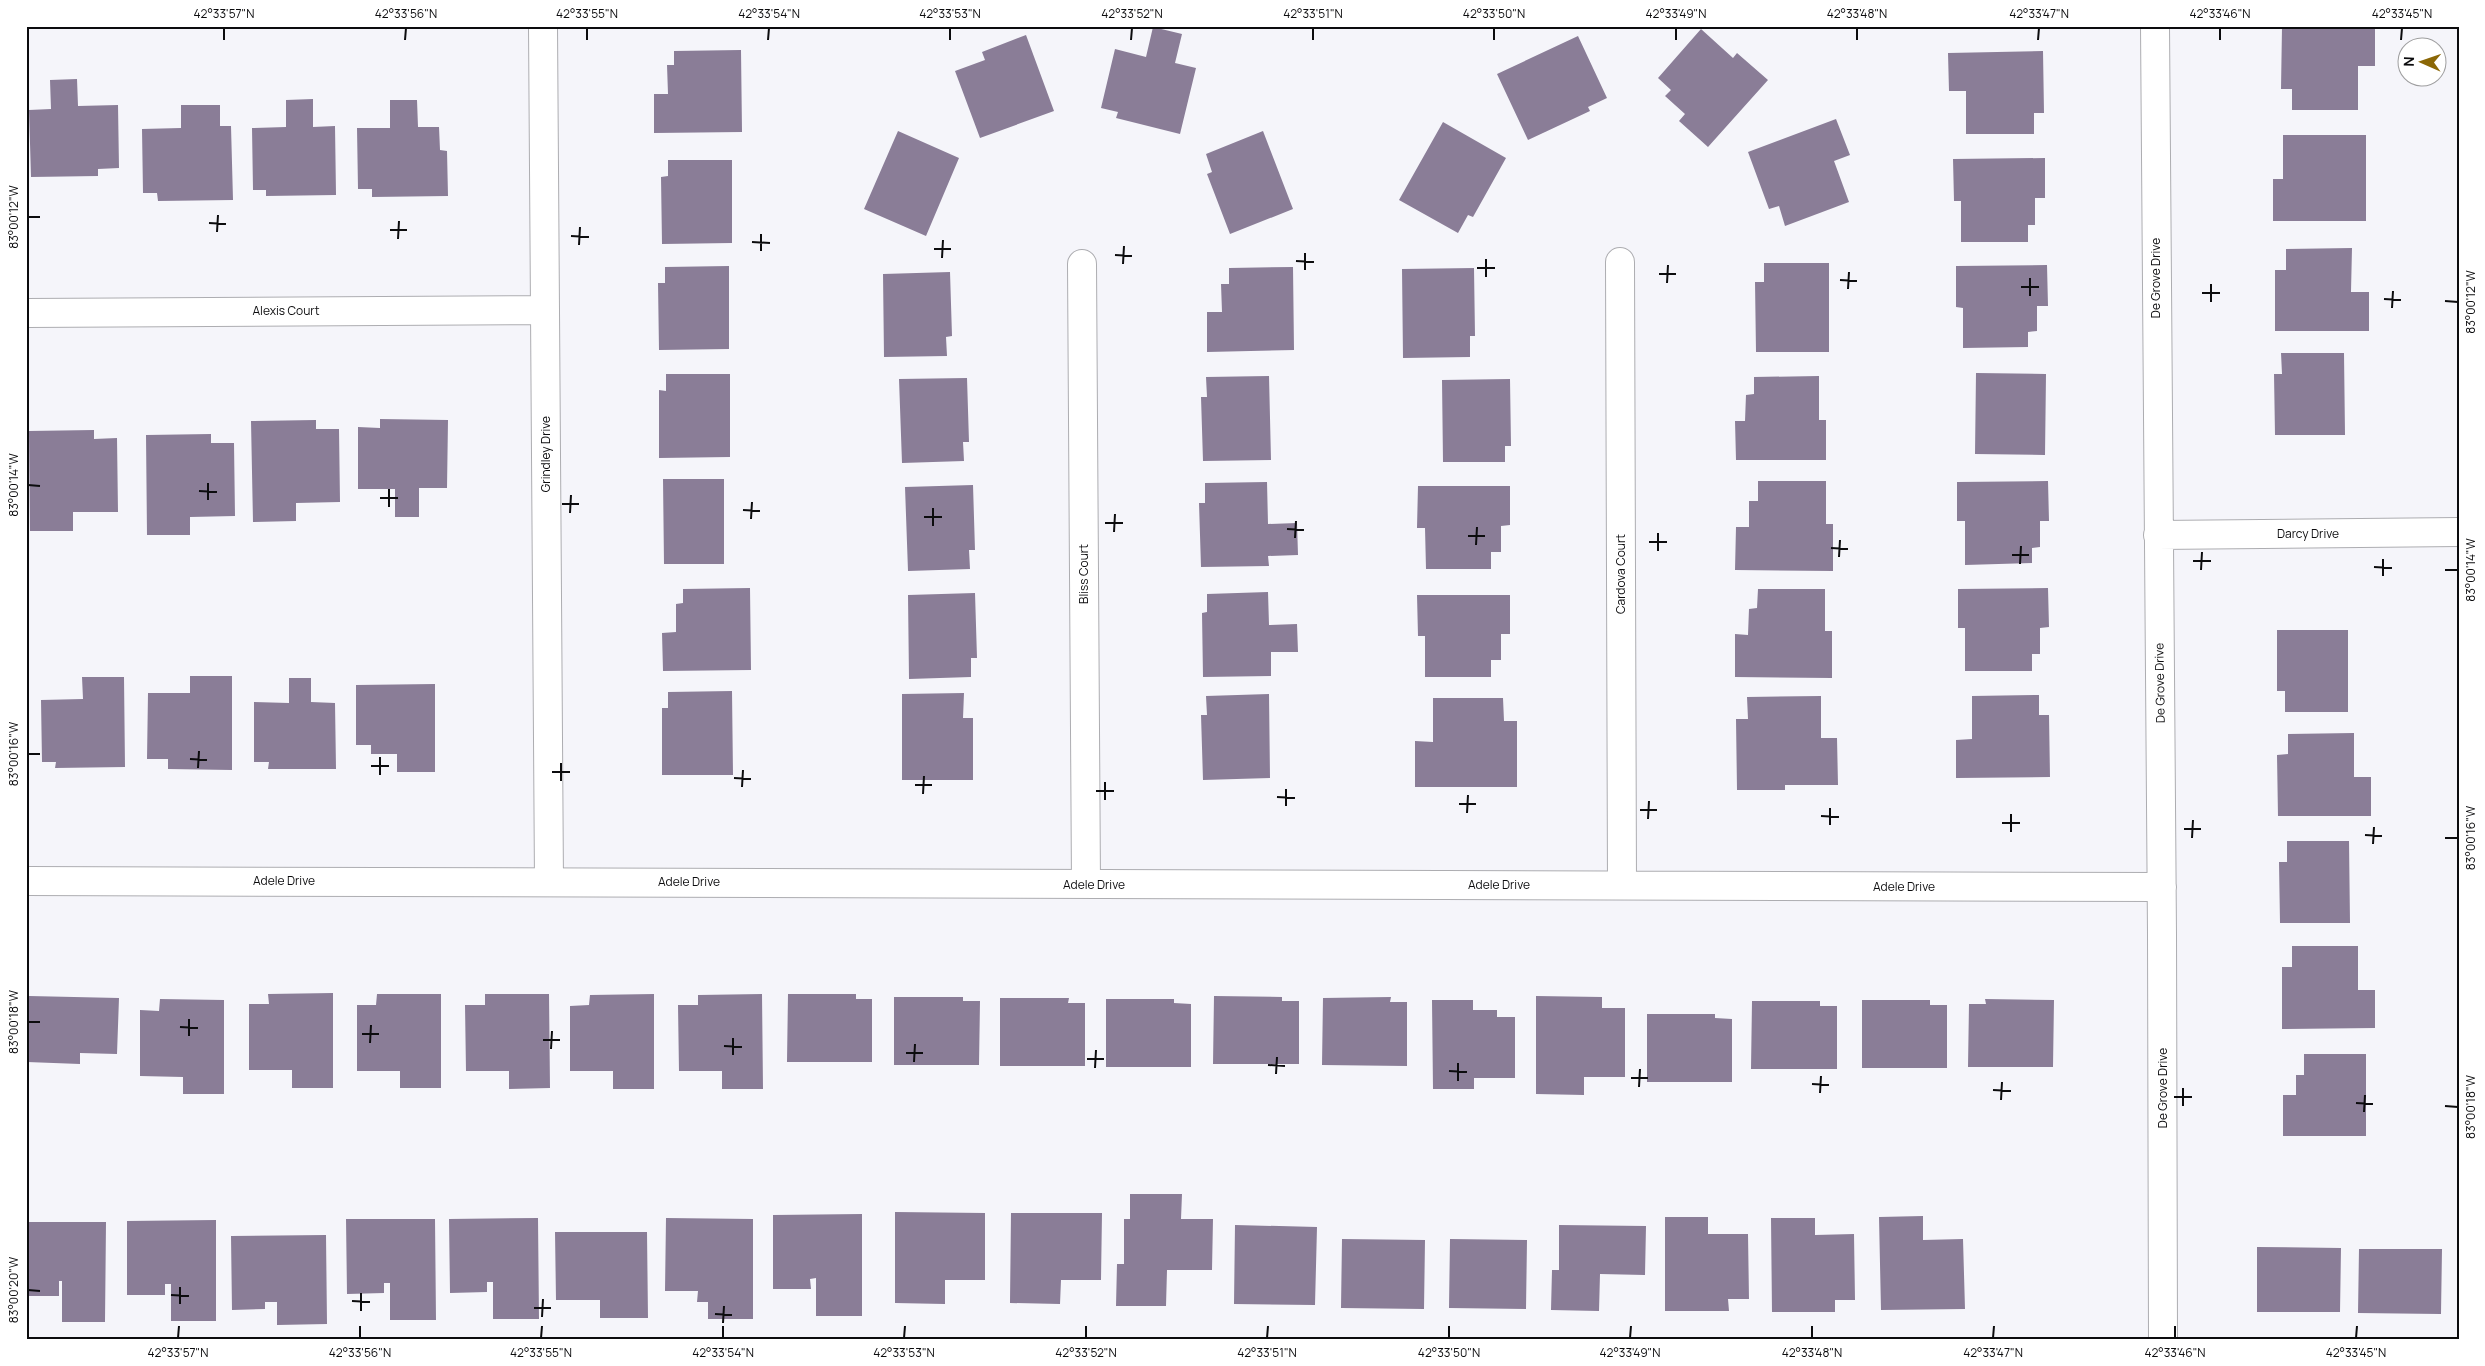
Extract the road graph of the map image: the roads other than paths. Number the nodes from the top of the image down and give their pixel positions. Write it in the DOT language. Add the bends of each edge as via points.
graph roads {
  1 [pos="543,26"];
  2 [pos="2155,26"];
  3 [pos="1620,262"];
  4 [pos="1082,264"];
  5 [pos="545,310"];
  6 [pos="26,313"];
  7 [pos="2459,532"];
  8 [pos="2158,535"];
  9 [pos="26,881"];
  10 [pos="549,882"];
  11 [pos="1086,884"];
  12 [pos="1622,885"];
  13 [pos="2162,887"];
  14 [pos="2163,1340"];
  1 -- 5 [label="street, Grindley Drive"];
  2 -- 8 [label="street, De Grove Drive"];
  3 -- 12 [label="street, Cardova Court"];
  4 -- 11 [label="street, Bliss Court"];
  5 -- 6 [label="street, Alexis Court"];
  5 -- 10 [label="street, Grindley Drive"];
  7 -- 8 [label="street, Darcy Drive"];
  8 -- 13 [label="street, De Grove Drive"];
  9 -- 10 [label="street, Adele Drive"];
  10 -- 11 [label="street, Adele Drive"];
  11 -- 12 [label="street, Adele Drive"];
  12 -- 13 [label="street, Adele Drive"];
  13 -- 14 [label="street, De Grove Drive"];
}
